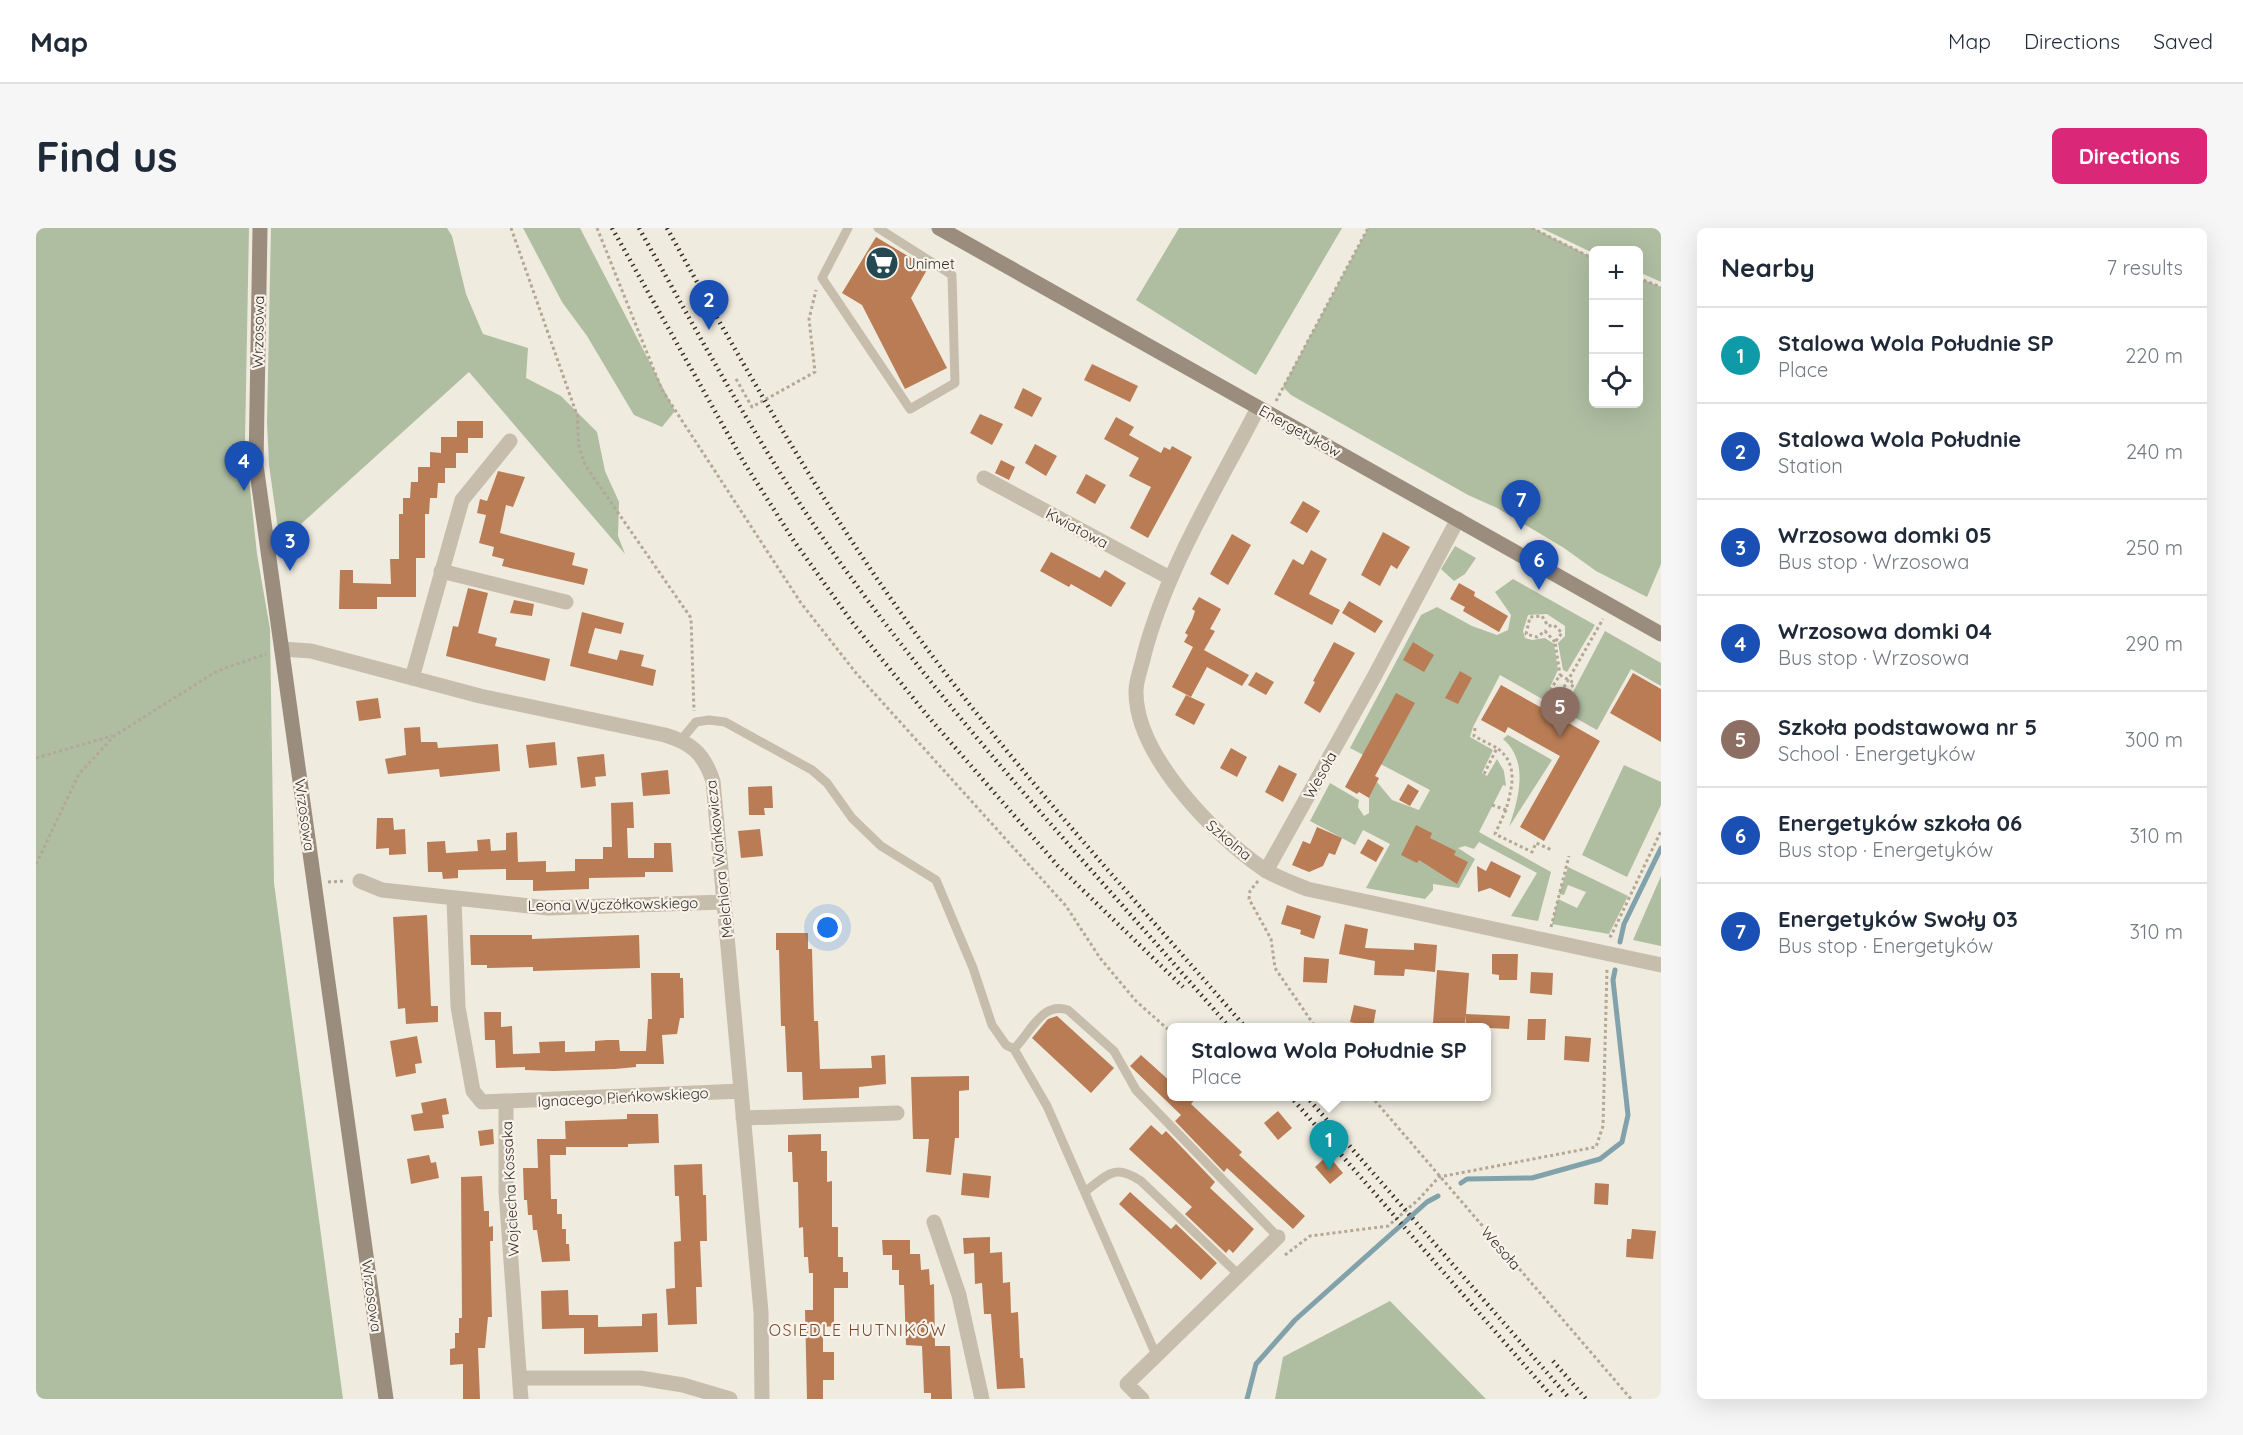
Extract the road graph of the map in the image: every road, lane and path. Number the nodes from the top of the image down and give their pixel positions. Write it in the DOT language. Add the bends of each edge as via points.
graph roads {
  1 [pos="260,228"];
  2 [pos="511,228"];
  3 [pos="597,228"];
  4 [pos="848,228"];
  5 [pos="878,228"];
  6 [pos="939,228"];
  7 [pos="1368,228"];
  8 [pos="1532,228"];
  9 [pos="1589,256"];
  10 [pos="822,278"];
  11 [pos="1643,280"];
  12 [pos="1661,287"];
  13 [pos="736,379"];
  14 [pos="1264,410"];
  15 [pos="510,441"];
  16 [pos="984,478"];
  17 [pos="1458,519"];
  18 [pos="441,572"];
  19 [pos="1170,578"];
  20 [pos="566,602"];
  21 [pos="1604,618"];
  22 [pos="1548,626"];
  23 [pos="1545,631"];
  24 [pos="1661,634"];
  25 [pos="1555,642"];
  26 [pos="282,649"];
  27 [pos="1560,675"];
  28 [pos="412,678"];
  29 [pos="1568,680"];
  30 [pos="1546,696"];
  31 [pos="1556,700"];
  32 [pos="1552,708"];
  33 [pos="696,722"];
  34 [pos="1474,728"];
  35 [pos="114,736"];
  36 [pos="681,740"];
  37 [pos="1497,748"];
  38 [pos="36,758"];
  39 [pos="1484,774"];
  40 [pos="1492,806"];
  41 [pos="1506,810"];
  42 [pos="1661,831"];
  43 [pos="1552,850"];
  44 [pos="1569,856"];
  45 [pos="36,864"];
  46 [pos="1266,871"];
  47 [pos="360,881"];
  48 [pos="315,882"];
  49 [pos="454,899"];
  50 [pos="724,902"];
  51 [pos="1552,929"];
  52 [pos="1601,953"];
  53 [pos="1661,965"];
  54 [pos="1313,1023"];
  55 [pos="1167,1028"];
  56 [pos="1014,1049"];
  57 [pos="741,1091"];
  58 [pos="1375,1101"];
  59 [pos="506,1103"];
  60 [pos="897,1113"];
  61 [pos="743,1118"];
  62 [pos="1439,1177"];
  63 [pos="1086,1191"];
  64 [pos="934,1222"];
  65 [pos="1278,1237"];
  66 [pos="1281,1258"];
  67 [pos="1239,1275"];
  68 [pos="1156,1355"];
  69 [pos="520,1378"];
  70 [pos="386,1399"];
  71 [pos="520,1399"];
  72 [pos="730,1399"];
  73 [pos="762,1399"];
  74 [pos="982,1399"];
  75 [pos="1142,1399"];
  76 [pos="1631,1399"];
  1 -- 26 [label="street, Wrzosowa" via="256,465"];
  2 -- 33 [label="path" via="577,415 579,447 585,465 691,618 692,703"];
  3 -- 55 [label="path" via="662,390 801,603 856,673 1066,906 1100,958"];
  4 -- 10 [label="lane"];
  5 -- 10 [label="lane" via="952,275 955,383 910,409"];
  6 -- 14 [label="street, Energetyków"];
  7 -- 14 [label="path"];
  8 -- 9 [label="path"];
  10 -- 13 [label="path" via="812,299 809,319 815,372 752,407"];
  11 -- 12 [label="path"];
  14 -- 17 [label="street, Energetyków"];
  14 -- 19 [label="street, Szkolna"];
  15 -- 18 [label="street" via="462,500"];
  16 -- 19 [label="street, Kwiatowa"];
  17 -- 24 [label="street, Energetyków"];
  17 -- 46 [label="street, Wesoła"];
  18 -- 20 [label="street"];
  18 -- 28 [label="street"];
  19 -- 46 [label="street, Szkolna" via="1135,690 1147,738 1175,783 1208,824"];
  21 -- 29 [label="path"];
  22 -- 23 [label="path"];
  22 -- 23 [label="path" via="1542,616 1530,617 1526,634 1537,637"];
  22 -- 25 [label="path" via="1554,625 1562,633"];
  23 -- 25 [label="path"];
  25 -- 27 [label="path"];
  26 -- 28 [label="street, Melchiora Wańkowicza" via="311,651"];
  26 -- 35 [label="path" via="217,671"];
  26 -- 48 [label="street, Wrzosowa"];
  27 -- 29 [label="path"];
  27 -- 30 [label="path"];
  28 -- 36 [label="street, Melchiora Wańkowicza"];
  29 -- 30 [label="path" via="1574,683 1562,703"];
  29 -- 31 [label="path"];
  30 -- 31 [label="path"];
  31 -- 32 [label="path"];
  33 -- 36 [label="lane"];
  33 -- 56 [label="lane" via="724,722 812,770 881,846 936,880 992,1024 1006,1045"];
  34 -- 37 [label="path" via="1474,736"];
  35 -- 38 [label="path"];
  35 -- 45 [label="path" via="78,774"];
  36 -- 50 [label="street, Melchiora Wańkowicza" via="700,753 713,781"];
  37 -- 39 [label="path"];
  37 -- 41 [label="path" via="1511,763 1513,779"];
  40 -- 41 [label="path"];
  41 -- 43 [label="path" via="1496,834 1532,852 1536,843"];
  42 -- 52 [label="path" via="1611,936 1598,936"];
  44 -- 51 [label="path"];
  46 -- 52 [label="street, Szkolna" via="1306,890"];
  46 -- 54 [label="path" via="1250,891 1249,899 1271,939 1275,968"];
  47 -- 48 [label="path"];
  47 -- 49 [label="street, Leona Wyczółkowskiego" via="382,890"];
  48 -- 70 [label="street, Wrzosowa"];
  49 -- 50 [label="street, Leona Wyczółkowskiego" via="548,908"];
  49 -- 59 [label="street, Wojciecha Kossaka" via="458,1007 473,1091 482,1102"];
  50 -- 57 [label="street, Melchiora Wańkowicza"];
  52 -- 53 [label="street, Szkolna"];
  52 -- 62 [label="path" via="1603,1126 1596,1147"];
  56 -- 63 [label="lane" via="1047,1106"];
  56 -- 65 [label="lane" via="1048,1009 1068,1010 1114,1051 1136,1090"];
  57 -- 59 [label="street, Ignacego Pieńkowskiego"];
  57 -- 61 [label="street, Melchiora Wańkowicza"];
  58 -- 62 [label="path, Wesoła"];
  59 -- 69 [label="street, Wojciecha Kossaka" via="506,1192"];
  60 -- 61 [label="street"];
  61 -- 73 [label="street, Melchiora Wańkowicza" via="761,1312"];
  62 -- 66 [label="path" via="1388,1226 1310,1236"];
  62 -- 76 [label="path, Wesoła"];
  63 -- 67 [label="lane" via="1110,1172 1126,1171"];
  63 -- 68 [label="lane"];
  64 -- 74 [label="street" via="959,1295"];
  65 -- 67 [label="street"];
  67 -- 68 [label="street"];
  68 -- 75 [label="street" via="1127,1383"];
  69 -- 71 [label="street, Wojciecha Kossaka"];
  69 -- 72 [label="street" via="640,1378"];
}
